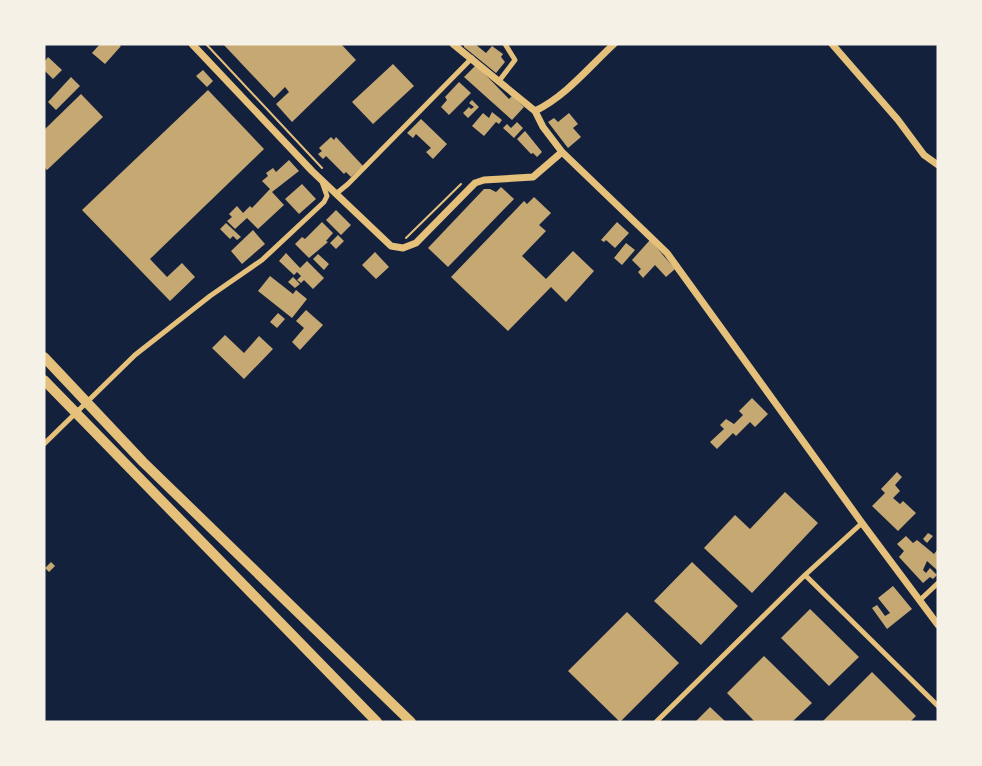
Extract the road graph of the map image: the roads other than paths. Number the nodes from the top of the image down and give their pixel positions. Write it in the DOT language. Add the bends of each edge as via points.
graph roads {
  1 [pos="192,44"];
  2 [pos="453,44"];
  3 [pos="505,44"];
  4 [pos="614,44"];
  5 [pos="832,44"];
  6 [pos="472,58"];
  7 [pos="499,81"];
  8 [pos="535,111"];
  9 [pos="562,152"];
  10 [pos="938,165"];
  11 [pos="321,180"];
  12 [pos="337,193"];
  13 [pos="44,357"];
  14 [pos="44,380"];
  15 [pos="44,444"];
  16 [pos="862,523"];
  17 [pos="805,575"];
  18 [pos="938,583"];
  19 [pos="920,600"];
  20 [pos="938,625"];
  21 [pos="938,706"];
  22 [pos="377,722"];
  23 [pos="411,722"];
  24 [pos="656,722"];
  1 -- 11 [label="street"];
  2 -- 6 [label="street"];
  3 -- 7 [label="street" via="515,60"];
  4 -- 8 [label="street" via="570,86"];
  5 -- 10 [label="street"];
  6 -- 7 [label="street"];
  6 -- 12 [label="street"];
  7 -- 8 [label="street"];
  8 -- 9 [label="street"];
  9 -- 12 [label="street" via="533,177 475,183 416,243 403,248 391,246"];
  9 -- 16 [label="street" via="667,253"];
  11 -- 12 [label="street"];
  11 -- 15 [label="street" via="327,196 324,202 262,260 157,336"];
  13 -- 23 [label="highway" via="143,462"];
  14 -- 22 [label="highway"];
  16 -- 17 [label="street"];
  16 -- 19 [label="street"];
  17 -- 21 [label="street"];
  17 -- 24 [label="street"];
  18 -- 19 [label="street"];
  19 -- 20 [label="street"];
}
